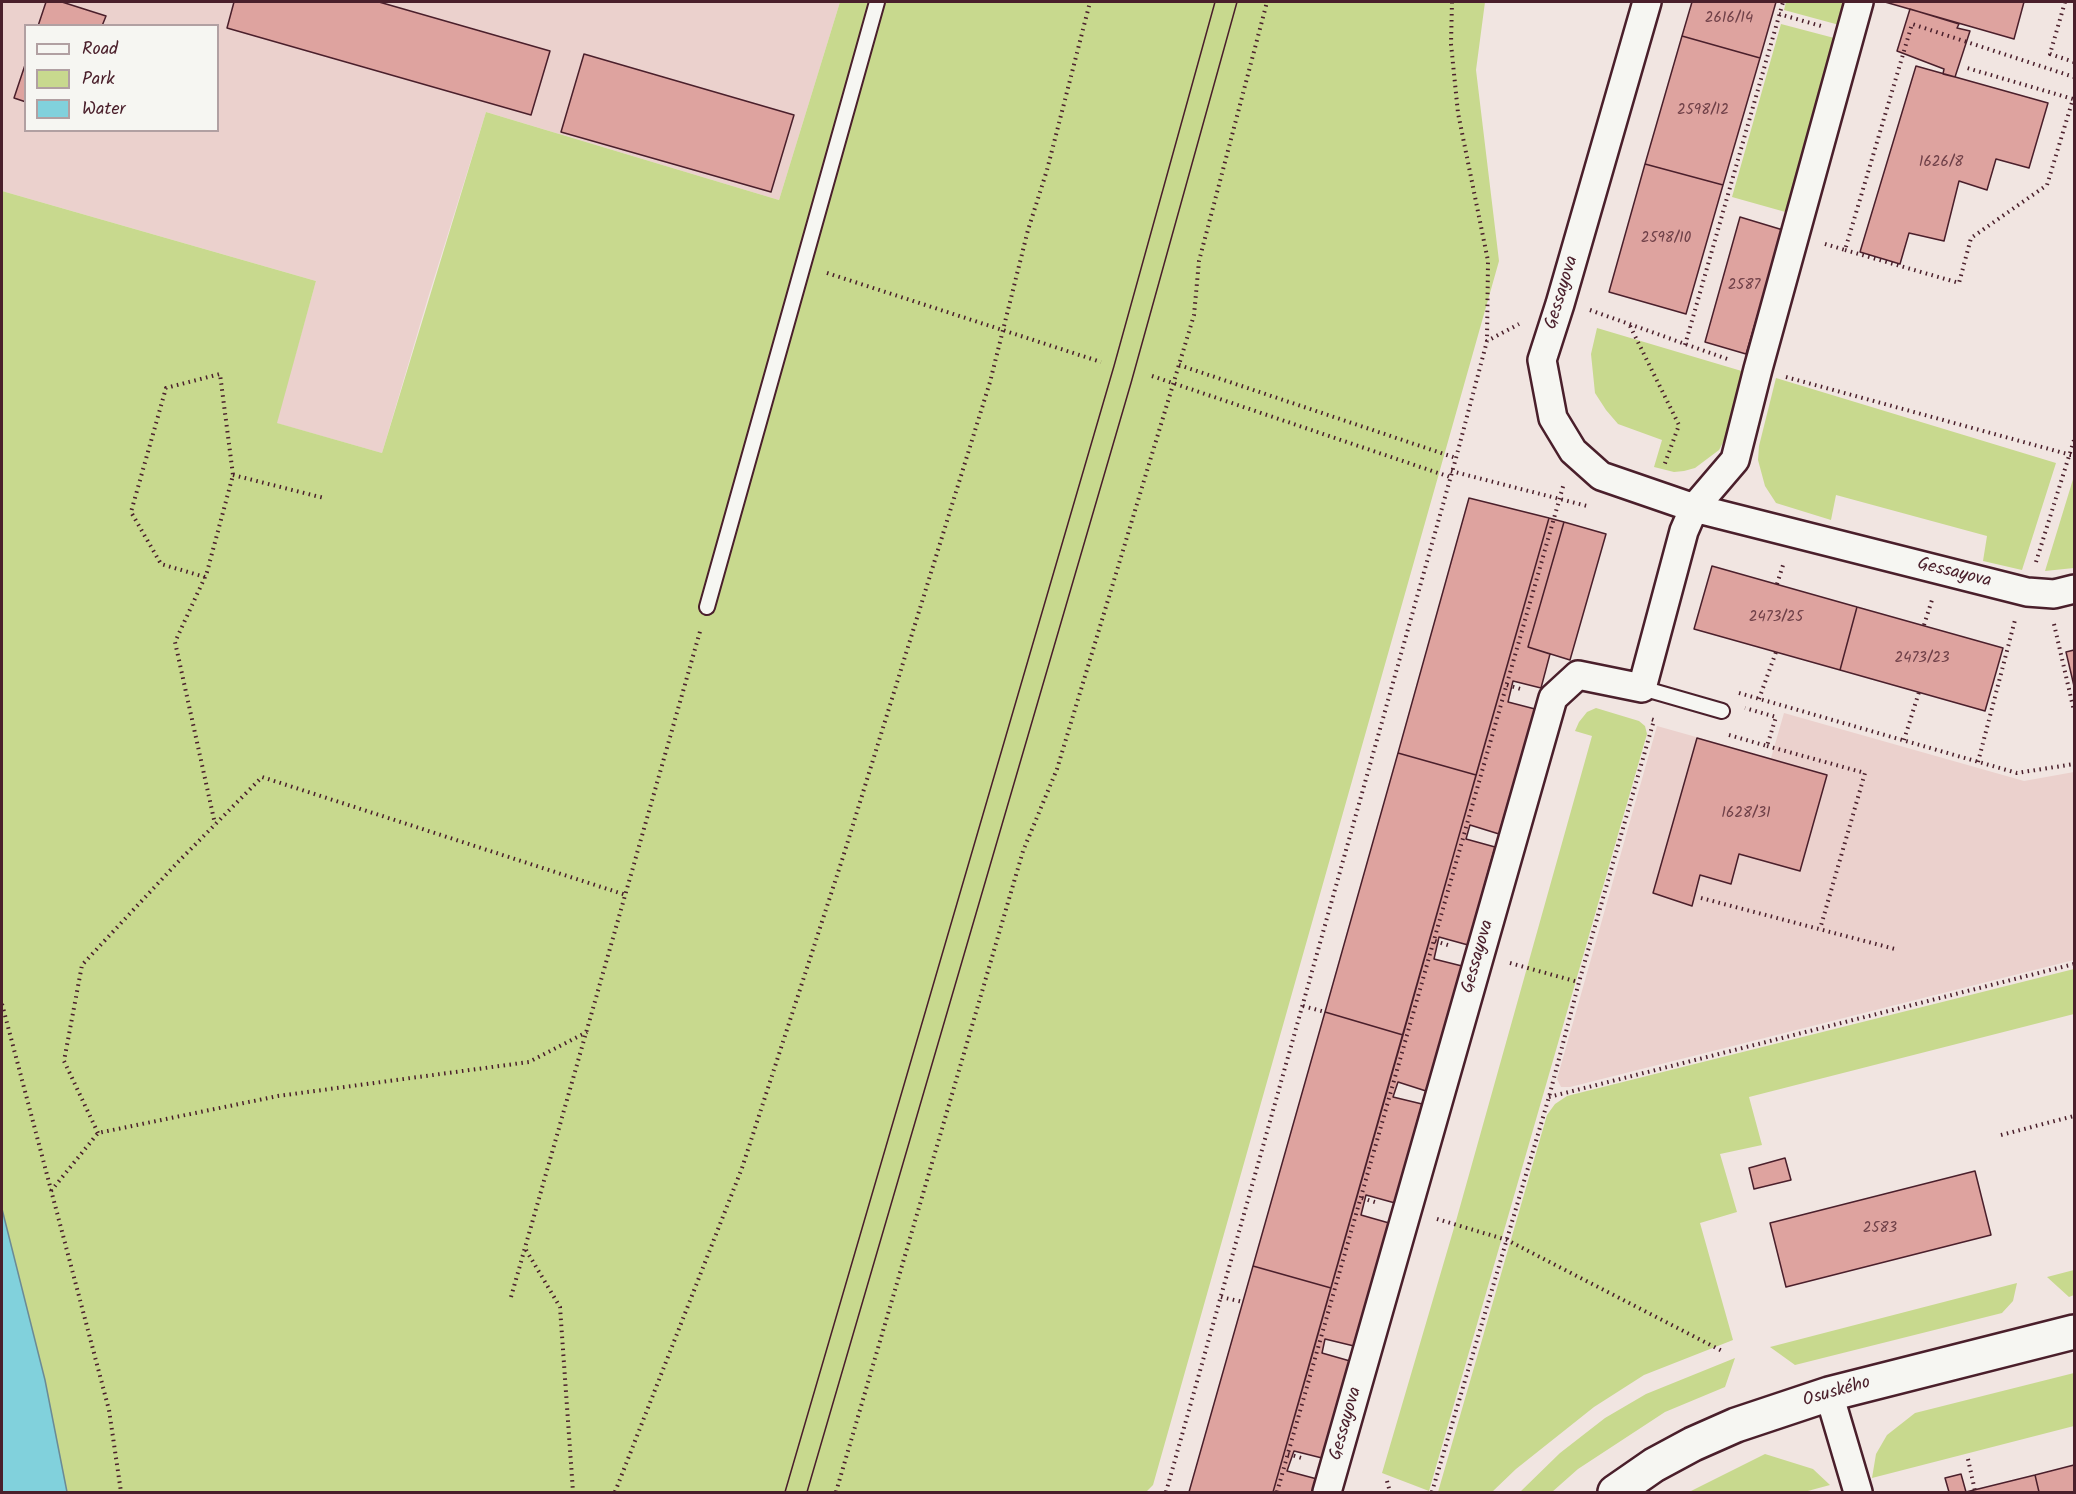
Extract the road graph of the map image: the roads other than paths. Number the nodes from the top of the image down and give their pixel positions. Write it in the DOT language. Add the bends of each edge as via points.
graph roads {
  1 [pos="877,2"];
  2 [pos="1647,2"];
  3 [pos="1859,2"];
  4 [pos="1694,508"];
  5 [pos="2074,589"];
  6 [pos="706,607"];
  7 [pos="1642,688"];
  8 [pos="1728,708"];
  9 [pos="2074,1332"];
  10 [pos="1829,1394"];
  11 [pos="1327,1492"];
  12 [pos="1615,1492"];
  13 [pos="1858,1492"];
  1 -- 6 [label="lane"];
  2 -- 4 [label="street, Gessayova" via="1542,360 1553,418 1573,451 1601,476"];
  3 -- 4 [label="street" via="1735,460"];
  4 -- 5 [label="street, Gessayova" via="2027,592 2055,594"];
  4 -- 7 [label="street" via="1684,531"];
  7 -- 8 [label="lane"];
  7 -- 11 [label="street, Gessayova" via="1578,675 1553,698"];
  9 -- 10 [label="street, Osuského"];
  10 -- 12 [label="street, Osuského" via="1736,1425 1694,1444"];
  10 -- 13 [label="street"];
}
